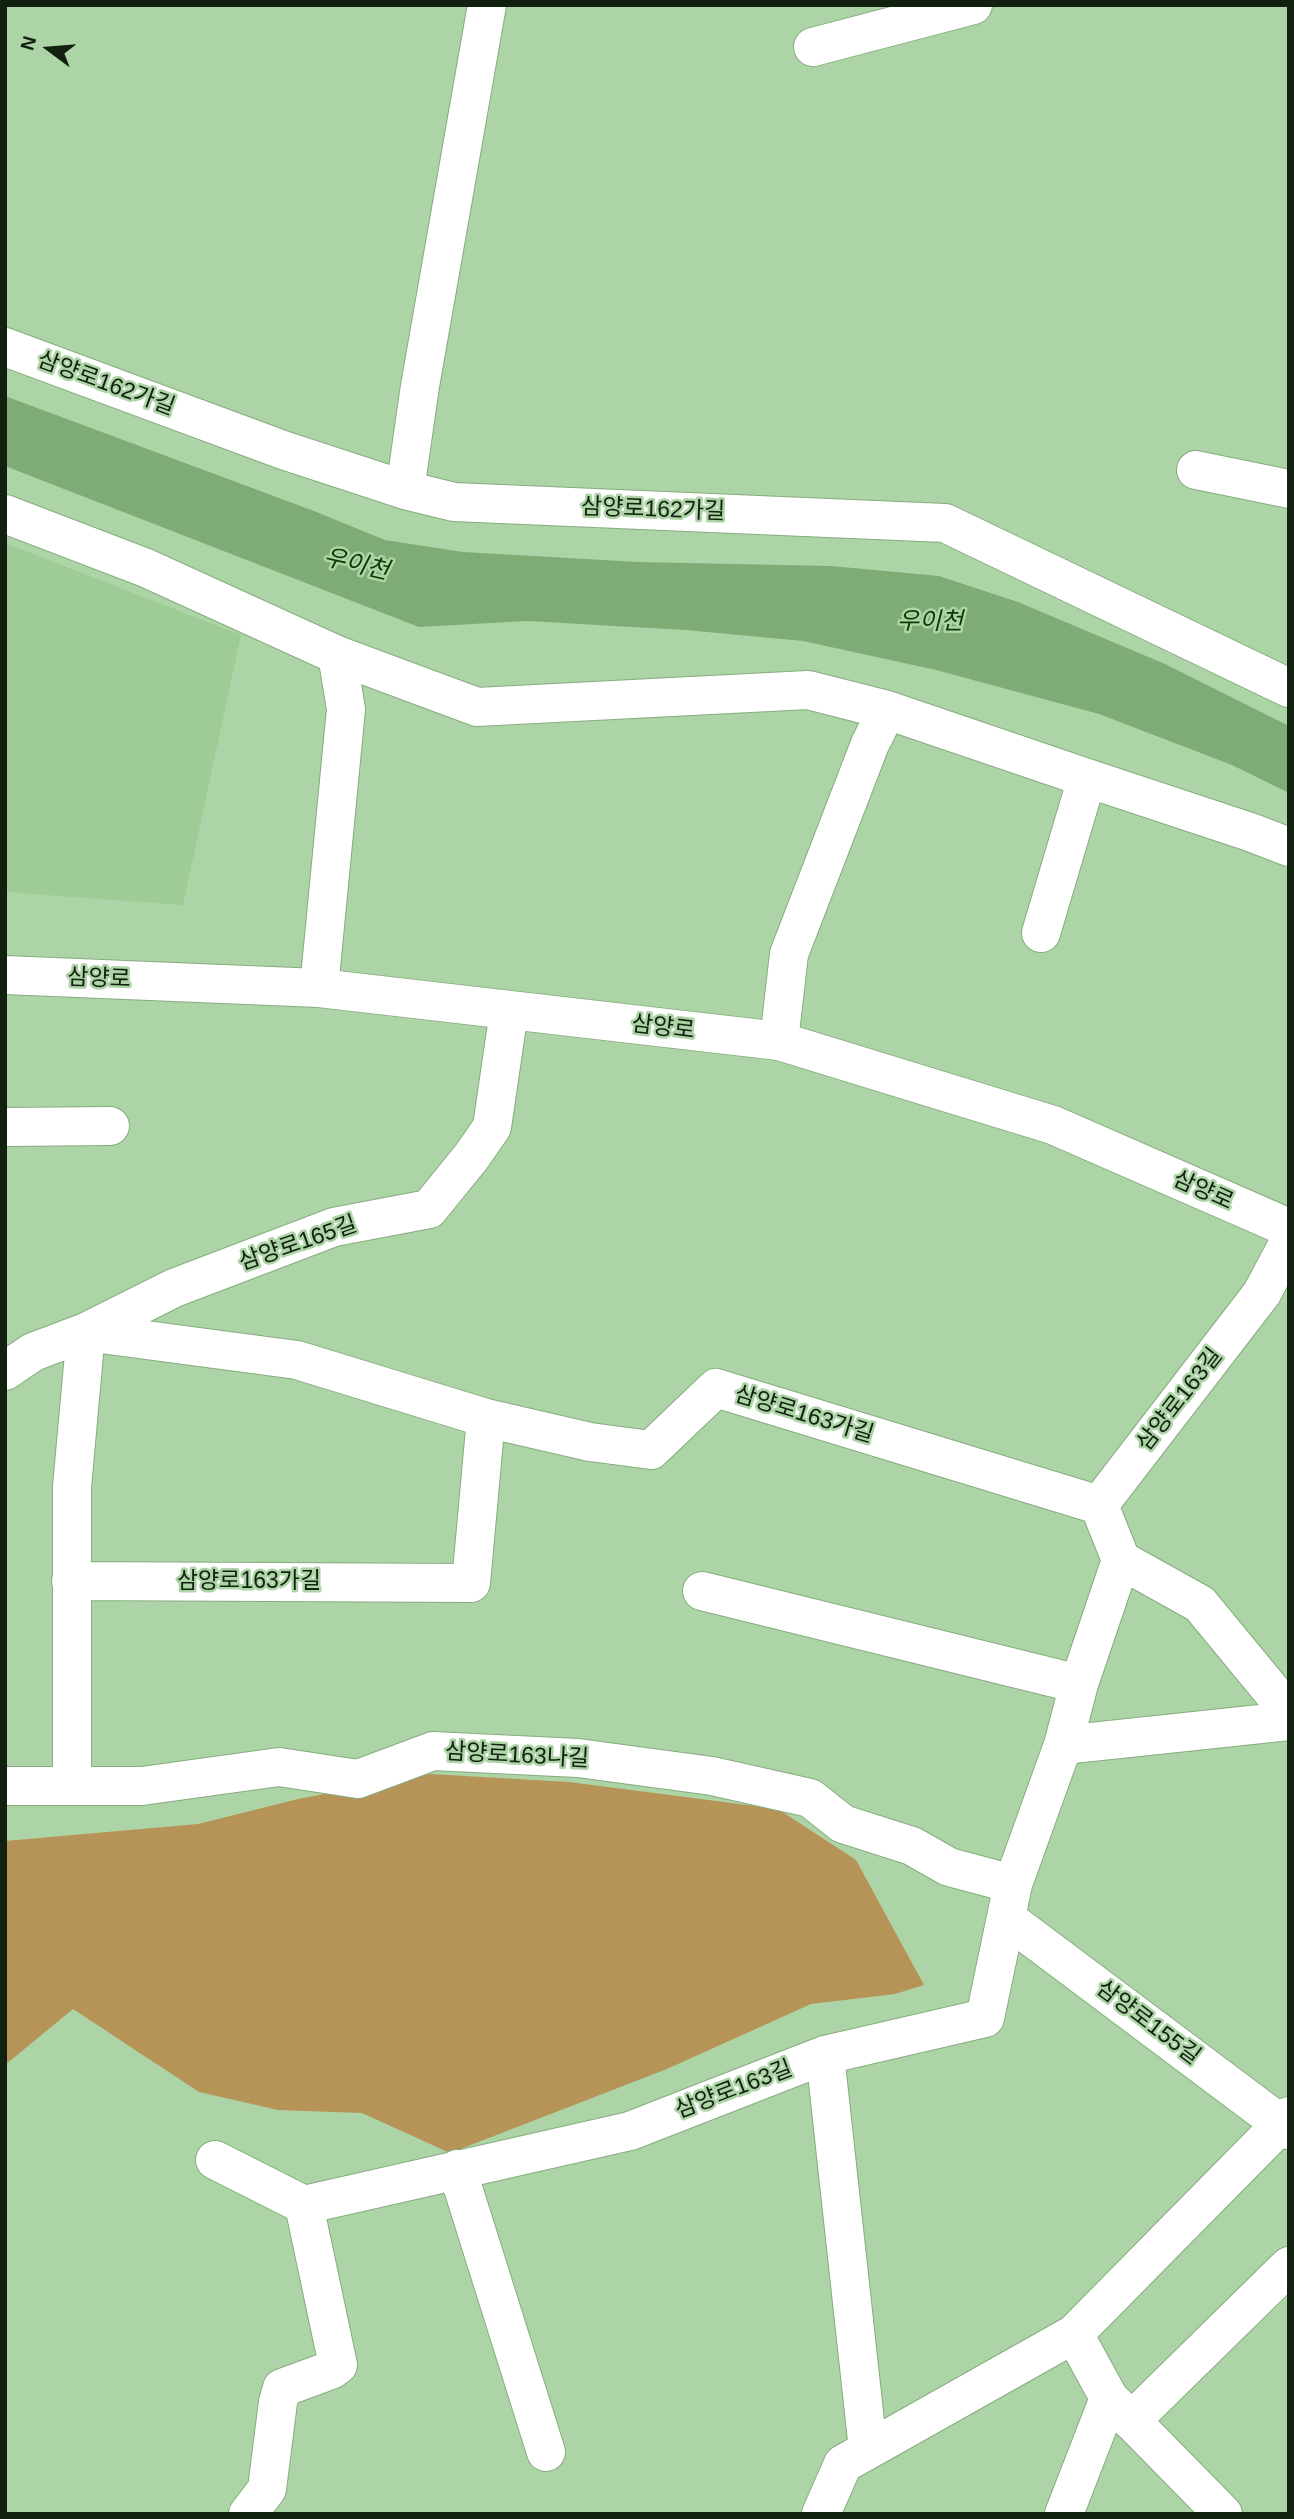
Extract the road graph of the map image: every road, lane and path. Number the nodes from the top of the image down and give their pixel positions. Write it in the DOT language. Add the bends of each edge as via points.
graph roads {
  1 [pos="487,5"];
  2 [pos="973,5"];
  3 [pos="813,47"];
  4 [pos="5,347"];
  5 [pos="1196,470"];
  6 [pos="1289,489"];
  7 [pos="405,490"];
  8 [pos="5,514"];
  9 [pos="337,654"];
  10 [pos="1289,688"];
  11 [pos="887,710"];
  12 [pos="1087,778"];
  13 [pos="1289,847"];
  14 [pos="1041,933"];
  15 [pos="5,975"];
  16 [pos="319,988"];
  17 [pos="509,1011"];
  18 [pos="779,1041"];
  19 [pos="110,1126"];
  20 [pos="5,1127"];
  21 [pos="1289,1228"];
  22 [pos="1289,1242"];
  23 [pos="86,1332"];
  24 [pos="5,1371"];
  25 [pos="486,1418"];
  26 [pos="1099,1505"];
  27 [pos="1121,1560"];
  28 [pos="71,1581"];
  29 [pos="702,1591"];
  30 [pos="1079,1684"];
  31 [pos="1289,1712"];
  32 [pos="1289,1721"];
  33 [pos="1063,1745"];
  34 [pos="5,1786"];
  35 [pos="72,1786"];
  36 [pos="1010,1901"];
  37 [pos="825,2056"];
  38 [pos="1286,2123"];
  39 [pos="215,2160"];
  40 [pos="457,2169"];
  41 [pos="304,2205"];
  42 [pos="1289,2266"];
  43 [pos="1074,2334"];
  44 [pos="1120,2410"];
  45 [pos="869,2449"];
  46 [pos="546,2452"];
  47 [pos="248,2514"];
  48 [pos="821,2514"];
  49 [pos="1064,2514"];
  50 [pos="1223,2514"];
  1 -- 7 [label="street"];
  2 -- 3 [label="street"];
  4 -- 7 [label="street, 삼양로162가길"];
  5 -- 6 [label="street"];
  7 -- 10 [label="street, 삼양로162가길" via="454,502 944,523"];
  8 -- 9 [label="street" via="146,568"];
  9 -- 11 [label="street" via="477,706 808,690"];
  9 -- 16 [label="street" via="346,709"];
  11 -- 12 [label="street"];
  11 -- 18 [label="street" via="789,954"];
  12 -- 13 [label="street"];
  12 -- 14 [label="street"];
  15 -- 16 [label="street, 삼양로"];
  16 -- 17 [label="street, 삼양로"];
  17 -- 18 [label="street, 삼양로"];
  17 -- 23 [label="street, 삼양로165길" via="492,1127 429,1209 334,1227 174,1288"];
  18 -- 21 [label="street, 삼양로" via="1053,1125"];
  19 -- 20 [label="street"];
  22 -- 26 [label="street, 삼양로163길" via="1262,1293"];
  23 -- 24 [label="street, 삼양로165길" via="33,1352"];
  23 -- 25 [label="street, 삼양로163가길" via="297,1360"];
  23 -- 28 [label="street" via="72,1487"];
  25 -- 26 [label="street, 삼양로163가길" via="590,1442 651,1450 716,1388"];
  25 -- 28 [label="street, 삼양로163가길" via="471,1583"];
  26 -- 27 [label="street"];
  27 -- 30 [label="street, 삼양로163길"];
  27 -- 31 [label="street" via="1200,1604"];
  28 -- 35 [label="street"];
  29 -- 30 [label="street"];
  30 -- 33 [label="street, 삼양로163길"];
  32 -- 33 [label="street"];
  33 -- 36 [label="street, 삼양로163길"];
  34 -- 35 [label="street, 삼양로163나길"];
  35 -- 36 [label="street, 삼양로163나길" via="142,1786 279,1767 358,1779 433,1751 578,1758 712,1776 810,1798 843,1824 912,1846"];
  36 -- 37 [label="street, 삼양로163길" via="985,2018"];
  36 -- 38 [label="street, 삼양로155길"];
  37 -- 40 [label="street, 삼양로163길" via="630,2131"];
  37 -- 45 [label="street"];
  38 -- 43 [label="street"];
  39 -- 41 [label="street"];
  40 -- 41 [label="street, 삼양로163길"];
  40 -- 46 [label="street"];
  41 -- 47 [label="street" via="338,2365 282,2388 267,2489"];
  42 -- 44 [label="street"];
  43 -- 44 [label="street"];
  43 -- 45 [label="street"];
  44 -- 49 [label="street"];
  44 -- 50 [label="street"];
  45 -- 48 [label="street" via="843,2464"];
}
